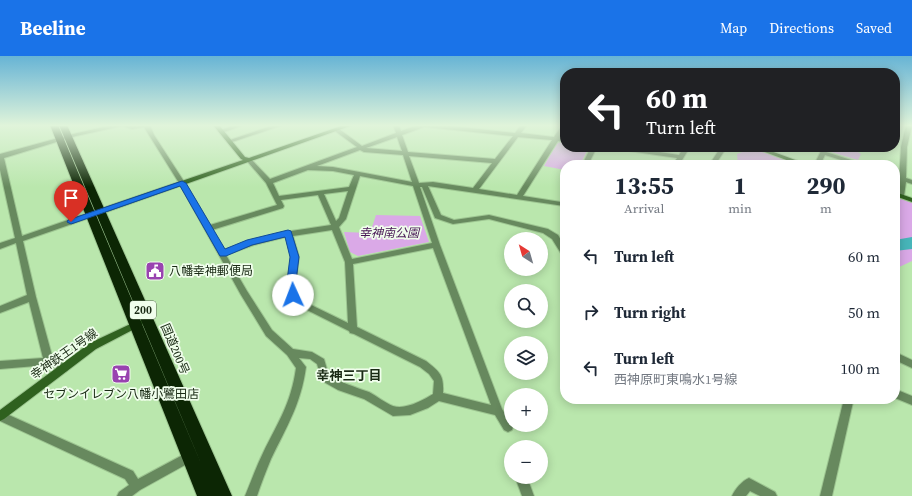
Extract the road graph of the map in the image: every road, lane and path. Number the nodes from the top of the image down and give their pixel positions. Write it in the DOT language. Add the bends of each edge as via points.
graph roads {
  1 [pos="30,146"];
  2 [pos="68,146"];
  3 [pos="158,146"];
  4 [pos="233,146"];
  5 [pos="291,146"];
  6 [pos="357,146"];
  7 [pos="367,146"];
  8 [pos="404,146"];
  9 [pos="509,146"];
  10 [pos="552,146"];
  11 [pos="900,146"];
  12 [pos="904,147"];
  13 [pos="360,148"];
  14 [pos="648,152"];
  15 [pos="684,152"];
  16 [pos="768,152"];
  17 [pos="830,152"];
  18 [pos="407,154"];
  19 [pos="0,156"];
  20 [pos="681,157"];
  21 [pos="248,160"];
  22 [pos="679,160"];
  23 [pos="792,160"];
  24 [pos="851,160"];
  25 [pos="496,161"];
  26 [pos="308,168"];
  27 [pos="357,174"];
  28 [pos="900,176"];
  29 [pos="903,178"];
  30 [pos="268,182"];
  31 [pos="912,182"];
  32 [pos="182,183"];
  33 [pos="417,185"];
  34 [pos="425,186"];
  35 [pos="900,188"];
  36 [pos="351,189"];
  37 [pos="475,190"];
  38 [pos="320,192"];
  39 [pos="900,196"];
  40 [pos="519,197"];
  41 [pos="278,198"];
  42 [pos="912,200"];
  43 [pos="560,204"];
  44 [pos="96,213"];
  45 [pos="209,228"];
  46 [pos="335,228"];
  47 [pos="288,233"];
  48 [pos="20,239"];
  49 [pos="436,245"];
  50 [pos="560,245"];
  51 [pos="0,246"];
  52 [pos="223,253"];
  53 [pos="349,262"];
  54 [pos="32,297"];
  55 [pos="0,310"];
  56 [pos="141,322"];
  57 [pos="353,331"];
  58 [pos="290,352"];
  59 [pos="900,358"];
  60 [pos="49,361"];
  61 [pos="912,364"];
  62 [pos="0,365"];
  63 [pos="64,368"];
  64 [pos="900,395"];
  65 [pos="438,396"];
  66 [pos="912,401"];
  67 [pos="848,404"];
  68 [pos="498,411"];
  69 [pos="0,416"];
  70 [pos="504,421"];
  71 [pos="203,448"];
  72 [pos="189,457"];
  73 [pos="524,484"];
  74 [pos="136,486"];
  75 [pos="123,496"];
  76 [pos="206,496"];
  77 [pos="223,496"];
  78 [pos="250,496"];
  79 [pos="528,496"];
  80 [pos="738,496"];
  81 [pos="771,496"];
  82 [pos="826,496"];
  1 -- 19 [label="street"];
  2 -- 44 [label="highway, 国道200号 / 200"];
  3 -- 32 [label="street"];
  4 -- 21 [label="street" via="243,158"];
  5 -- 21 [label="street"];
  6 -- 13 [label="street"];
  7 -- 13 [label="street"];
  8 -- 18 [label="street"];
  9 -- 25 [label="street"];
  10 -- 40 [label="street"];
  11 -- 12 [label="street"];
  12 -- 29 [label="street"];
  13 -- 18 [label="street"];
  13 -- 26 [label="street"];
  14 -- 20 [label="street"];
  15 -- 20 [label="street"];
  16 -- 23 [label="street"];
  17 -- 24 [label="street"];
  18 -- 25 [label="street"];
  18 -- 33 [label="street"];
  19 -- 48 [label="street"];
  20 -- 22 [label="street"];
  21 -- 30 [label="street"];
  21 -- 32 [label="street"];
  25 -- 37 [label="street"];
  26 -- 27 [label="street"];
  26 -- 30 [label="street"];
  27 -- 33 [label="street"];
  27 -- 36 [label="street"];
  28 -- 29 [label="street"];
  29 -- 31 [label="street"];
  29 -- 35 [label="street"];
  30 -- 41 [label="street"];
  32 -- 44 [label="street"];
  32 -- 45 [label="street"];
  33 -- 34 [label="street"];
  33 -- 49 [label="street"];
  34 -- 37 [label="street" via="433,184"];
  34 -- 50 [label="street" via="438,216 453,222 489,217 545,231 555,237"];
  36 -- 38 [label="street"];
  36 -- 46 [label="street" via="342,219"];
  37 -- 40 [label="street"];
  38 -- 41 [label="street"];
  38 -- 46 [label="street"];
  39 -- 42 [label="street"];
  40 -- 43 [label="street"];
  41 -- 45 [label="street" via="281,206"];
  44 -- 48 [label="street"];
  44 -- 56 [label="highway, 国道200号 / 200"];
  45 -- 52 [label="street"];
  46 -- 47 [label="street"];
  46 -- 53 [label="street"];
  47 -- 52 [label="street" via="250,242"];
  47 -- 57 [label="street" via="295,257 293,295 304,305"];
  48 -- 51 [label="street"];
  48 -- 54 [label="street"];
  49 -- 53 [label="street"];
  49 -- 68 [label="street"];
  52 -- 58 [label="street" via="269,333"];
  53 -- 57 [label="street"];
  54 -- 55 [label="street"];
  54 -- 60 [label="street"];
  56 -- 63 [label="street, 幸神鉄王1号線" via="93,346"];
  56 -- 71 [label="highway, 国道200号 / 200"];
  56 -- 72 [label="highway, 国道200号 / 200"];
  57 -- 65 [label="street" via="423,364 439,380"];
  58 -- 65 [label="street" via="312,356 321,362 325,378 367,396 393,411 410,410"];
  58 -- 78 [label="street" via="301,367 300,385 290,415 267,456"];
  59 -- 61 [label="street"];
  60 -- 62 [label="street"];
  60 -- 63 [label="street"];
  63 -- 69 [label="street, 幸神鉄王1号線"];
  64 -- 66 [label="street"];
  65 -- 68 [label="street"];
  67 -- 82 [label="street"];
  68 -- 70 [label="street"];
  69 -- 74 [label="street" via="129,475"];
  71 -- 72 [label="street"];
  71 -- 77 [label="highway, 国道200号 / 200"];
  72 -- 74 [label="street"];
  72 -- 76 [label="highway, 国道200号 / 200"];
  73 -- 79 [label="street"];
  74 -- 75 [label="street"];
  80 -- 81 [label="street" via="749,484"];
}
